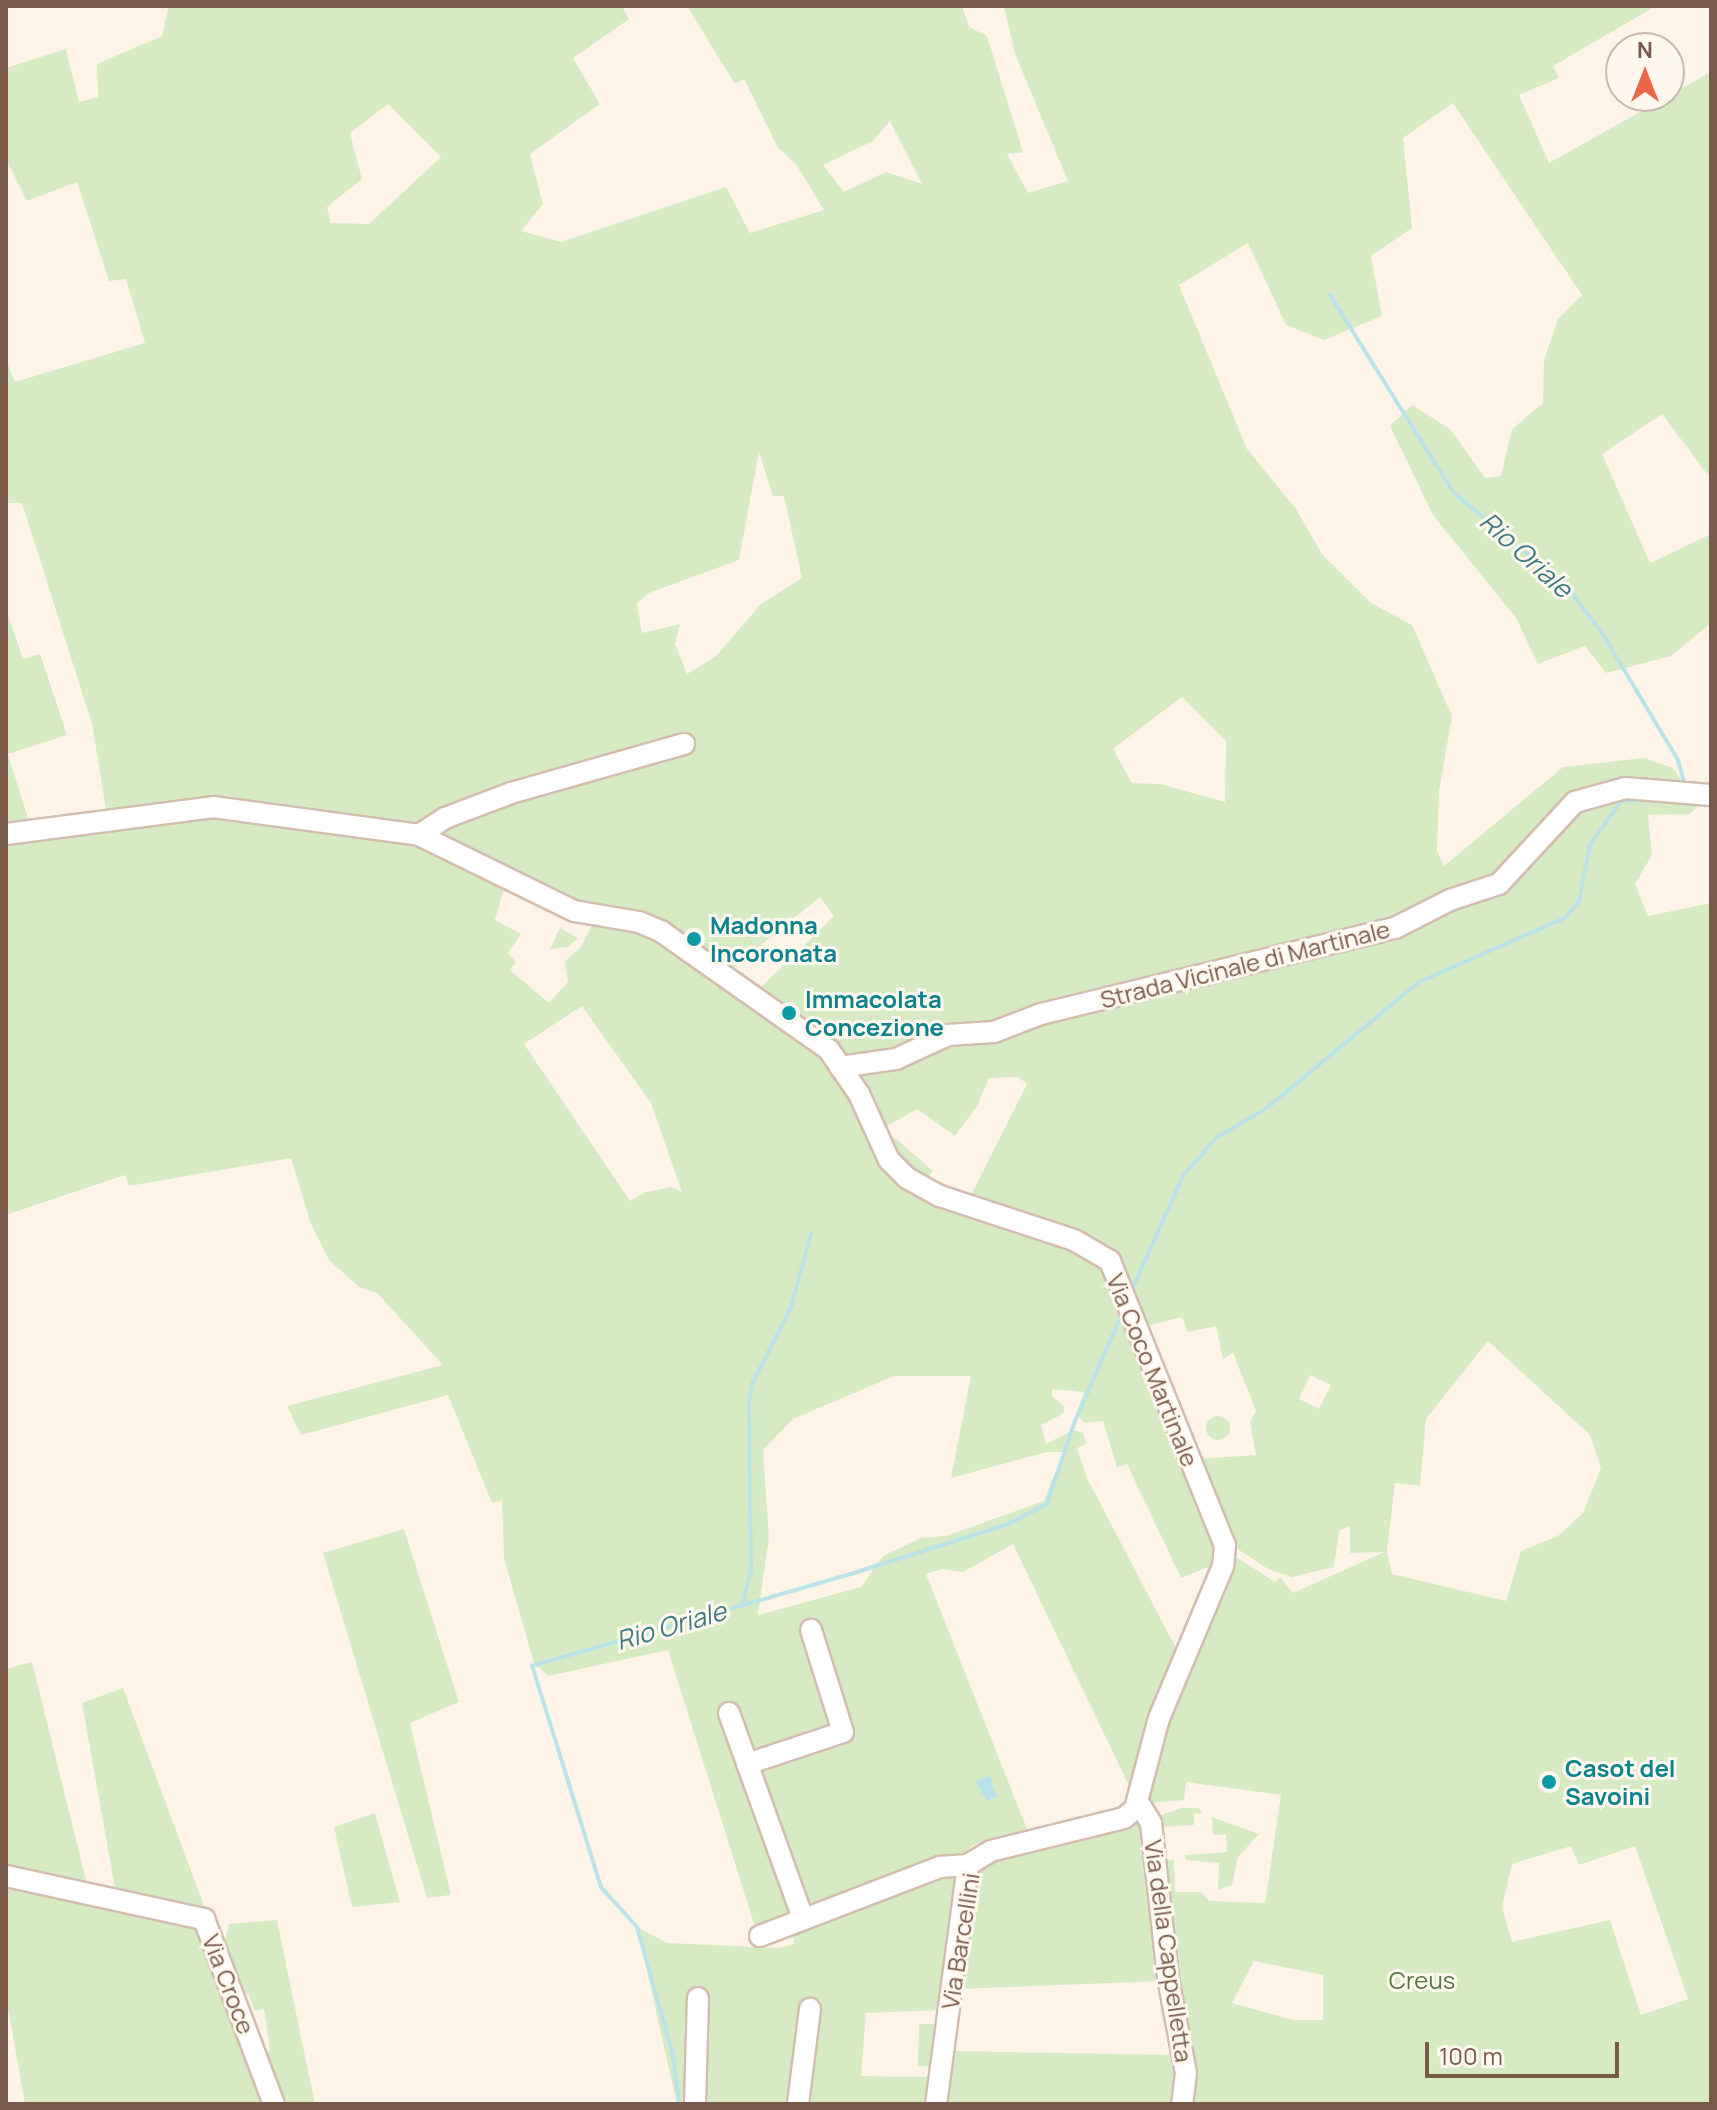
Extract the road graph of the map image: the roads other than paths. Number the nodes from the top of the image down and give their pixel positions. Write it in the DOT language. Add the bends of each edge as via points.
graph roads {
  1 [pos="684,744"];
  2 [pos="1711,795"];
  3 [pos="6,834"];
  4 [pos="419,835"];
  5 [pos="840,1067"];
  6 [pos="811,1630"];
  7 [pos="729,1713"];
  8 [pos="747,1764"];
  9 [pos="1138,1802"];
  10 [pos="968,1865"];
  11 [pos="6,1876"];
  12 [pos="802,1916"];
  13 [pos="760,1936"];
  14 [pos="698,1998"];
  15 [pos="810,2009"];
  16 [pos="274,2104"];
  17 [pos="695,2104"];
  18 [pos="798,2104"];
  19 [pos="936,2104"];
  20 [pos="1182,2104"];
  1 -- 4 [label="street" via="511,793 445,818"];
  2 -- 5 [label="street, Strada Vicinale di Martinale" via="1625,788 1575,802 1499,884 1450,900 1395,928 1041,1014 994,1032 948,1035 896,1059"];
  3 -- 4 [label="street, Via Coco Martinale" via="213,807"];
  4 -- 5 [label="street, Via Coco Martinale" via="574,911 662,932 829,1050"];
  5 -- 9 [label="street, Via Coco Martinale" via="889,1160 907,1178 940,1196 1095,1251 1110,1261 1127,1299 1225,1545 1215,1587 1159,1718"];
  6 -- 8 [label="street" via="843,1732"];
  7 -- 8 [label="street"];
  8 -- 12 [label="street"];
  9 -- 10 [label="street, Via Barcellini" via="1124,1818 991,1851"];
  9 -- 20 [label="street, Via della Cappelletta" via="1151,1823 1168,1978 1186,2073"];
  10 -- 12 [label="street" via="940,1867"];
  10 -- 19 [label="street, Via Barcellini"];
  11 -- 16 [label="street, Via Croce" via="204,1919"];
  12 -- 13 [label="street"];
  14 -- 17 [label="street"];
  15 -- 18 [label="street"];
}
